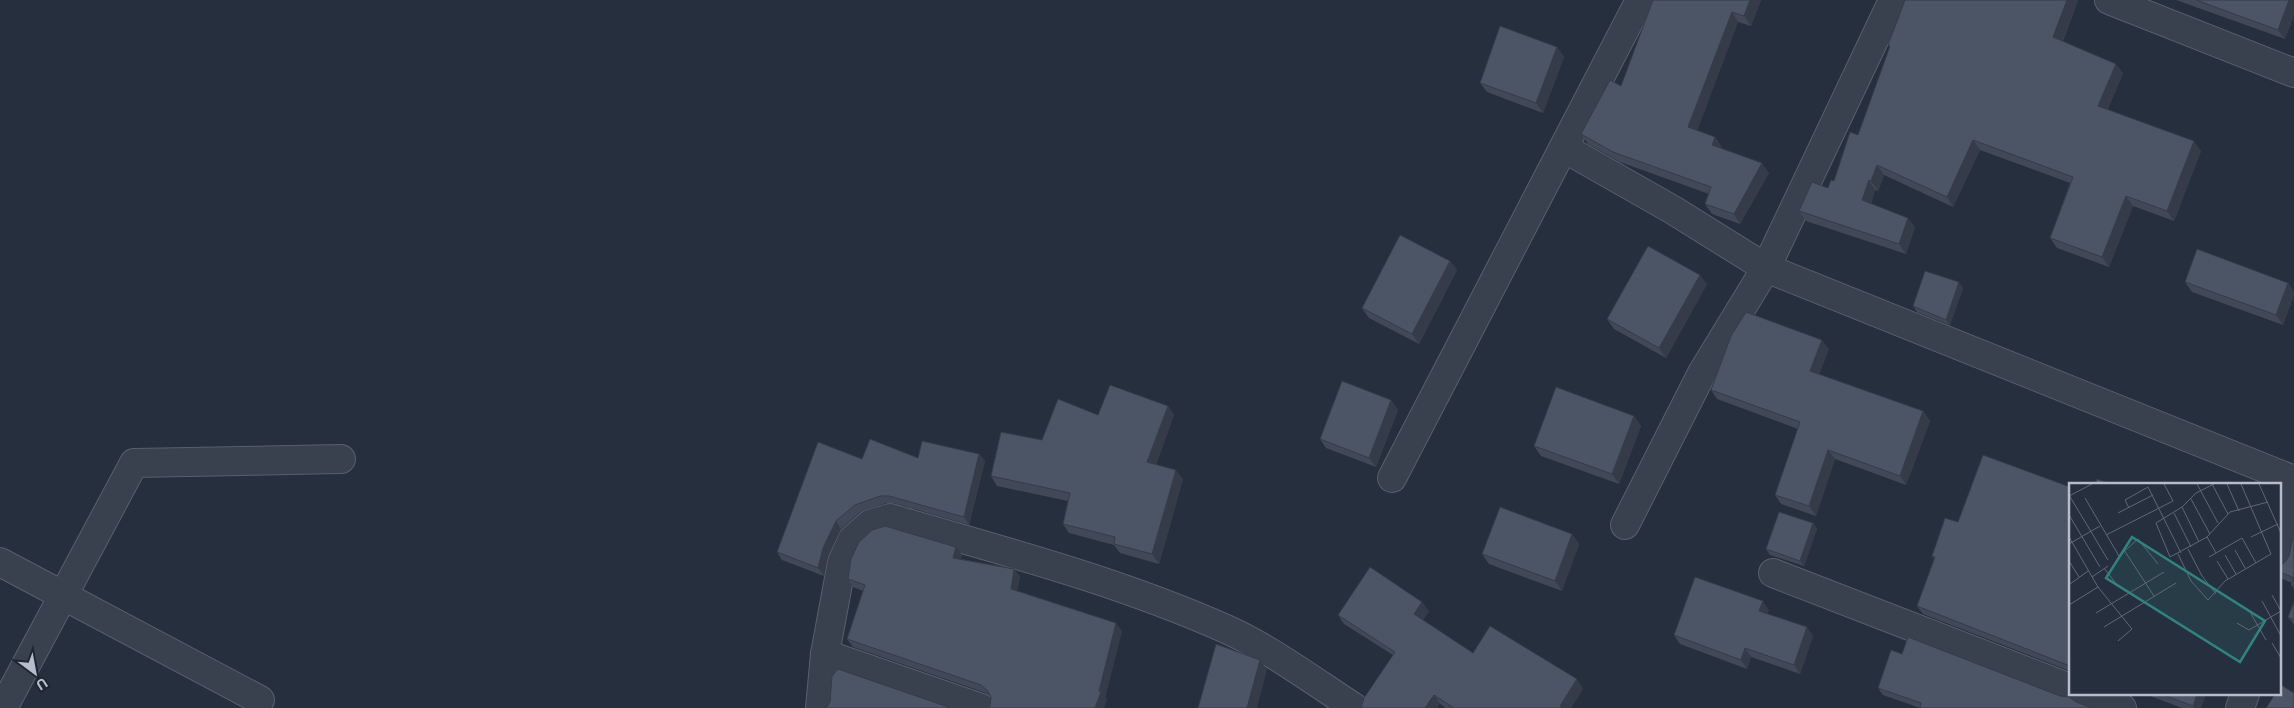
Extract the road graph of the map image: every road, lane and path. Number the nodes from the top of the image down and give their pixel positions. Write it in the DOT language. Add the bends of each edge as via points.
graph roads {
  1 [pos="1640,0"];
  2 [pos="1893,0"];
  3 [pos="2109,0"];
  4 [pos="2294,73"];
  5 [pos="1564,148"];
  6 [pos="1766,268"];
  7 [pos="341,459"];
  8 [pos="1392,478"];
  9 [pos="2294,480"];
  10 [pos="2294,498"];
  11 [pos="1625,525"];
  12 [pos="2282,551"];
  13 [pos="0,562"];
  14 [pos="1773,573"];
  15 [pos="63,595"];
  16 [pos="825,654"];
  17 [pos="2069,688"];
  18 [pos="2091,696"];
  19 [pos="2244,696"];
  20 [pos="260,700"];
  21 [pos="3,708"];
  22 [pos="820,708"];
  23 [pos="981,708"];
  24 [pos="1355,708"];
  25 [pos="2122,708"];
  26 [pos="2240,708"];
  1 -- 5 [label="street"];
  2 -- 6 [label="street"];
  3 -- 4 [label="street"];
  5 -- 6 [label="street"];
  5 -- 8 [label="street"];
  6 -- 9 [label="street"];
  6 -- 11 [label="street" via="1702,373"];
  7 -- 15 [label="street" via="134,463"];
  10 -- 12 [label="street"];
  13 -- 15 [label="street"];
  14 -- 17 [label="street"];
  15 -- 20 [label="street"];
  15 -- 21 [label="street"];
  16 -- 22 [label="street"];
  16 -- 23 [label="street"];
  16 -- 24 [label="street" via="845,554 852,540 870,524 890,518 1077,573 1227,629"];
  18 -- 25 [label="street"];
  19 -- 26 [label="street"];
}
